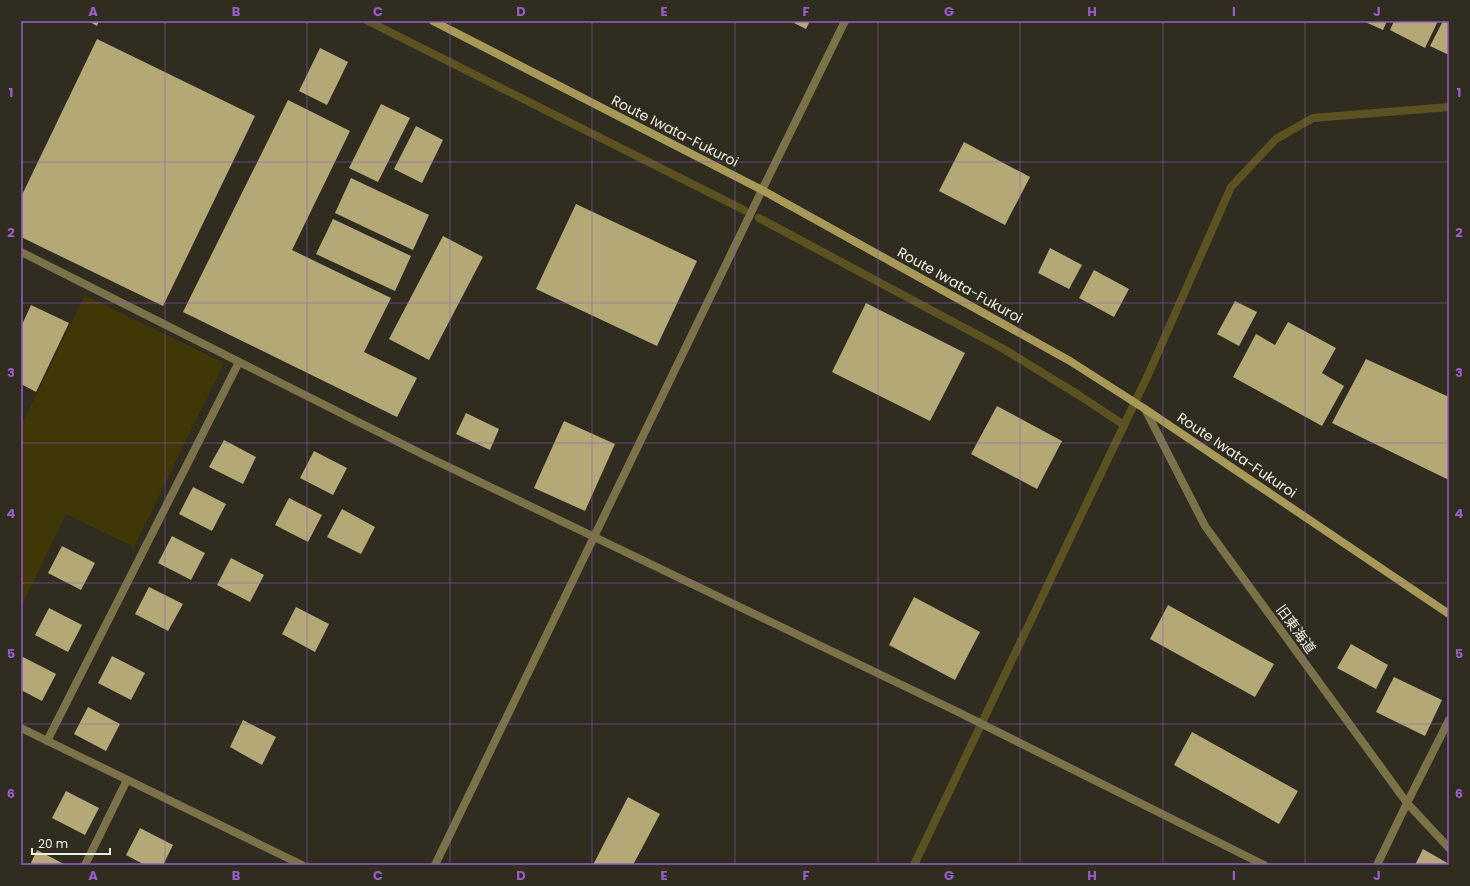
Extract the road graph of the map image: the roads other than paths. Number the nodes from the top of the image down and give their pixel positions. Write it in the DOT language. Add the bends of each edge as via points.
graph roads {
  1 [pos="433,21"];
  2 [pos="845,21"];
  3 [pos="762,190"];
  4 [pos="21,252"];
  5 [pos="239,362"];
  6 [pos="1145,409"];
  7 [pos="595,537"];
  8 [pos="1449,614"];
  9 [pos="1449,720"];
  10 [pos="21,728"];
  11 [pos="47,741"];
  12 [pos="127,780"];
  13 [pos="1407,803"];
  14 [pos="1449,848"];
  15 [pos="85,865"];
  16 [pos="302,865"];
  17 [pos="435,865"];
  18 [pos="1264,865"];
  19 [pos="1376,865"];
  1 -- 3 [label="main road, Route Iwata-Fukuroi"];
  2 -- 3 [label="street"];
  3 -- 6 [label="main road, Route Iwata-Fukuroi" via="1070,361"];
  3 -- 7 [label="street"];
  4 -- 5 [label="street"];
  5 -- 7 [label="street"];
  5 -- 11 [label="street"];
  6 -- 8 [label="main road, Route Iwata-Fukuroi"];
  6 -- 13 [label="street, 旧東海道" via="1205,526"];
  7 -- 17 [label="street"];
  7 -- 18 [label="street" via="956,711"];
  9 -- 13 [label="street"];
  10 -- 11 [label="street"];
  11 -- 12 [label="street"];
  12 -- 15 [label="street"];
  12 -- 16 [label="street"];
  13 -- 14 [label="street, 旧東海道"];
  13 -- 19 [label="street"];
}
